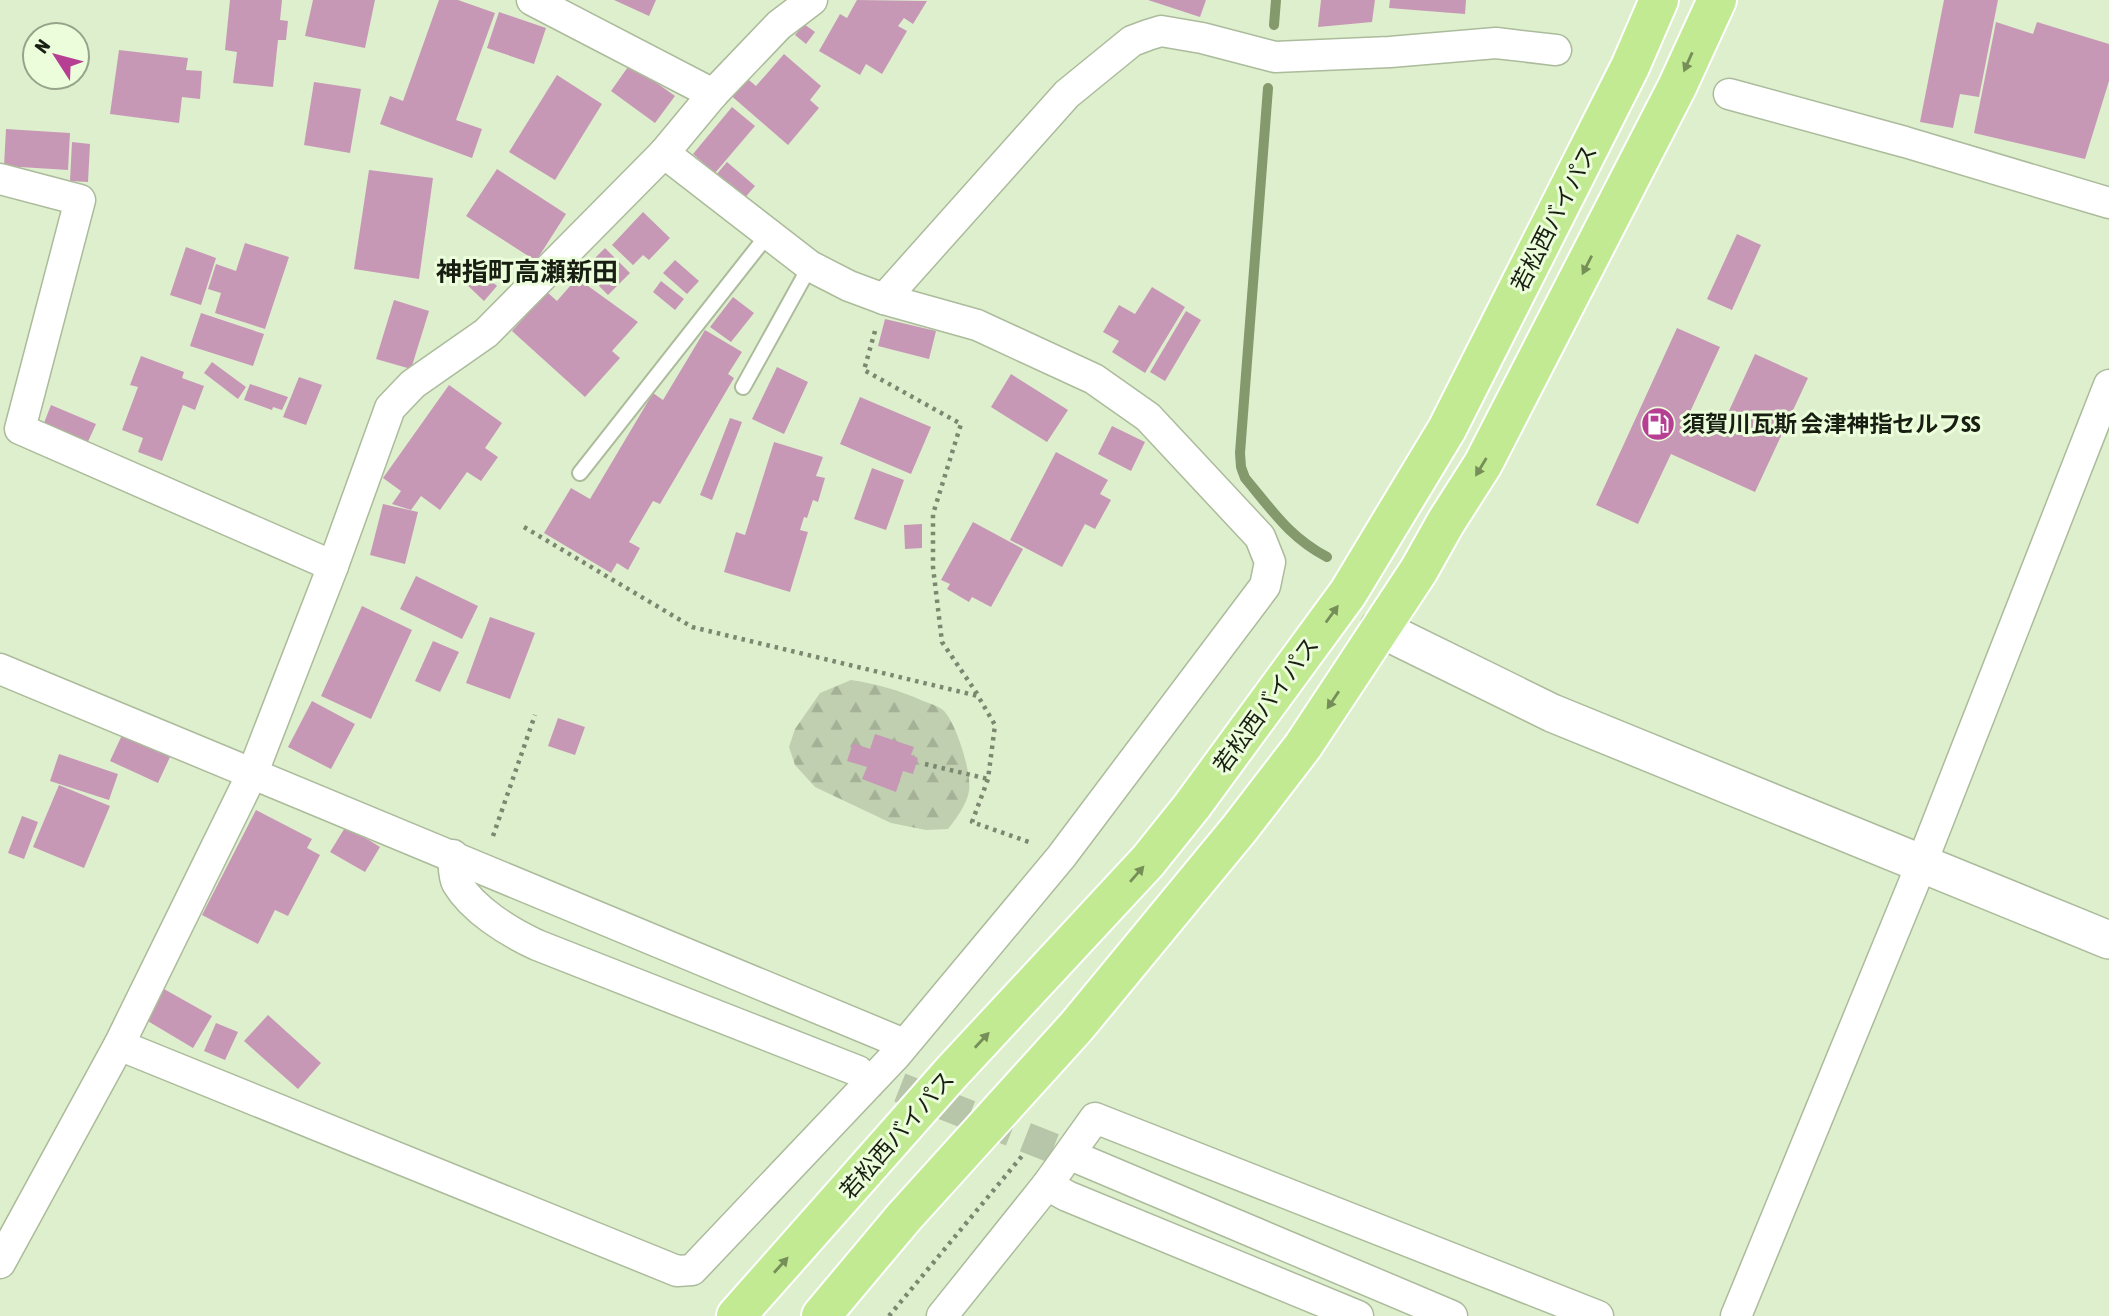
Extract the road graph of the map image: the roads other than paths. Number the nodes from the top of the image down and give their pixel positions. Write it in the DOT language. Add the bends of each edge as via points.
graph roads {
  1 [pos="532,0"];
  2 [pos="812,0"];
  3 [pos="1659,0"];
  4 [pos="1717,0"];
  5 [pos="1556,50"];
  6 [pos="713,94"];
  7 [pos="1729,94"];
  8 [pos="664,153"];
  9 [pos="0,179"];
  10 [pos="2109,203"];
  11 [pos="769,233"];
  12 [pos="810,266"];
  13 [pos="884,299"];
  14 [pos="2109,385"];
  15 [pos="743,387"];
  16 [pos="580,473"];
  17 [pos="333,566"];
  18 [pos="1379,628"];
  19 [pos="0,669"];
  20 [pos="253,772"];
  21 [pos="453,855"];
  22 [pos="1921,864"];
  23 [pos="2109,940"];
  24 [pos="904,1044"];
  25 [pos="118,1045"];
  26 [pos="858,1071"];
  27 [pos="1073,1156"];
  28 [pos="1048,1185"];
  29 [pos="0,1263"];
  30 [pos="736,1316"];
  31 [pos="821,1316"];
  32 [pos="942,1316"];
  33 [pos="1358,1316"];
  34 [pos="1452,1316"];
  35 [pos="1598,1316"];
  36 [pos="1736,1316"];
  1 -- 6 [label="street"];
  2 -- 6 [label="street" via="779,25"];
  30 -- 3 [label="highway, 若松西バイパス, one-way" via="951,1073 1149,861 1348,593 1447,429 1630,67"];
  4 -- 18 [label="highway, one-way" via="1483,464"];
  5 -- 13 [label="street" via="1496,43 1275,57 1202,38 1161,31 1148,35 1132,41 1066,94"];
  6 -- 8 [label="street"];
  7 -- 10 [label="street"];
  8 -- 11 [label="street"];
  8 -- 17 [label="street" via="485,333 413,384 390,408"];
  9 -- 17 [label="street" via="80,201 20,429"];
  11 -- 12 [label="street"];
  11 -- 16 [label="lane"];
  12 -- 13 [label="street"];
  12 -- 15 [label="lane"];
  13 -- 24 [label="street" via="977,325 1094,379 1148,417 1260,537 1270,562 1265,586 1061,857"];
  14 -- 22 [label="street"];
  17 -- 20 [label="street"];
  18 -- 22 [label="street" via="1552,713"];
  18 -- 31 [label="highway, one-way" via="1303,746 1231,838 1076,1027"];
  19 -- 20 [label="street"];
  20 -- 21 [label="street"];
  20 -- 25 [label="street"];
  21 -- 24 [label="street"];
  21 -- 26 [label="street" via="456,881 491,919 514,934"];
  22 -- 23 [label="street"];
  22 -- 36 [label="street"];
  24 -- 25 [label="street" via="692,1270 677,1271"];
  25 -- 29 [label="street"];
  27 -- 34 [label="street"];
  28 -- 32 [label="street"];
  28 -- 33 [label="street"];
  28 -- 35 [label="street" via="1095,1118"];
}
